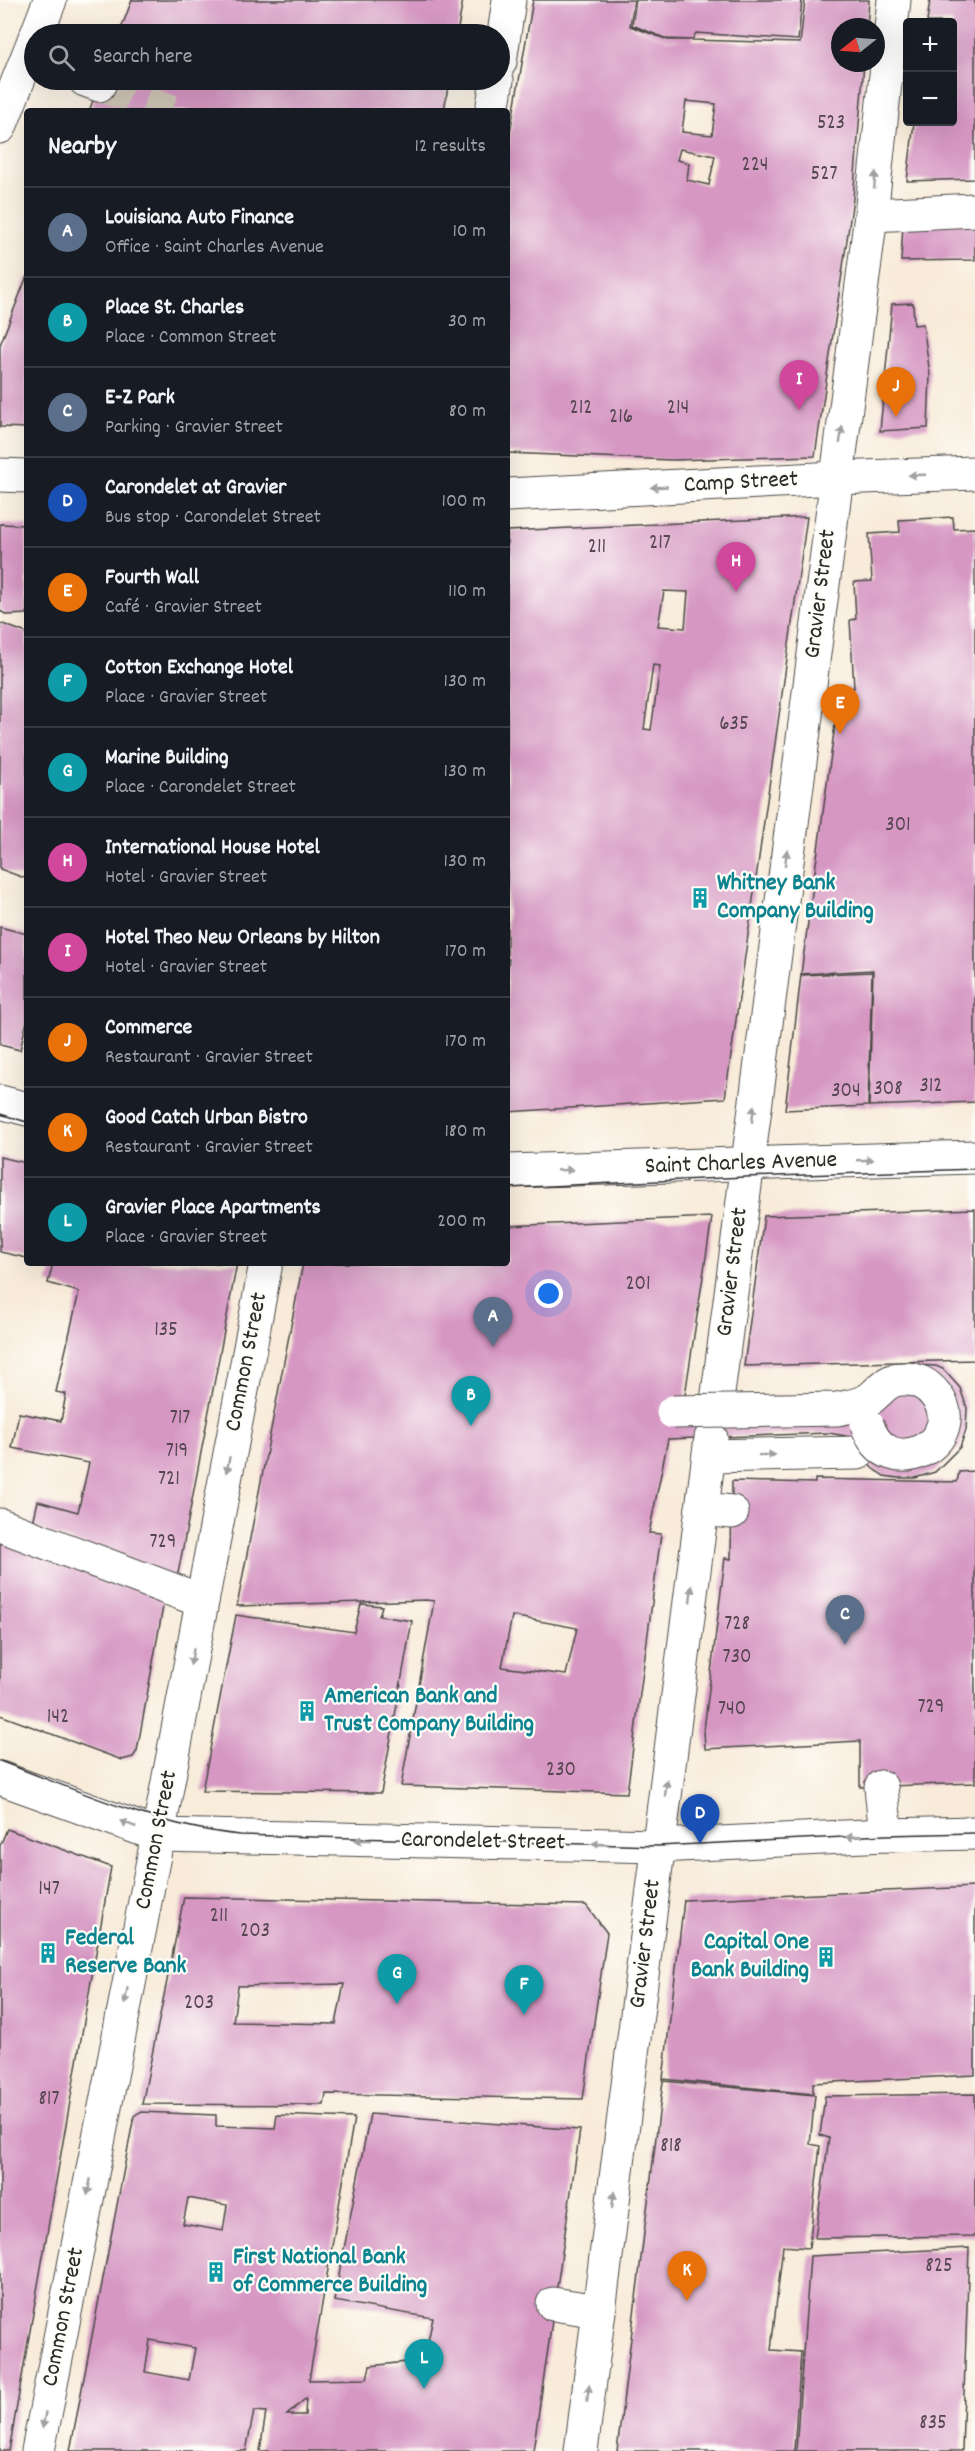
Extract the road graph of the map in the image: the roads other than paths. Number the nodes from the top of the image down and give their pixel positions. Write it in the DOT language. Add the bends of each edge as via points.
graph roads {
  1 [pos="50,0"];
  2 [pos="509,0"];
  3 [pos="894,0"];
  4 [pos="42,24"];
  5 [pos="506,24"];
  6 [pos="24,70"];
  7 [pos="495,90"];
  8 [pos="492,108"];
  9 [pos="0,127"];
  10 [pos="975,210"];
  11 [pos="871,215"];
  12 [pos="975,473"];
  13 [pos="0,475"];
  14 [pos="24,476"];
  15 [pos="836,477"];
  16 [pos="510,495"];
  17 [pos="0,1102"];
  18 [pos="24,1108"];
  19 [pos="975,1157"];
  20 [pos="747,1164"];
  21 [pos="510,1171"];
  22 [pos="265,1266"];
  23 [pos="673,1412"];
  24 [pos="713,1428"];
  25 [pos="0,1525"];
  26 [pos="202,1601"];
  27 [pos="0,1778"];
  28 [pos="881,1786"];
  29 [pos="975,1833"];
  30 [pos="158,1835"];
  31 [pos="886,1835"];
  32 [pos="658,1846"];
  33 [pos="553,2304"];
  34 [pos="599,2311"];
  35 [pos="38,2451"];
  36 [pos="581,2451"];
  1 -- 4 [label="street"];
  2 -- 5 [label="street"];
  11 -- 3 [label="street, Gravier Street, one-way"];
  6 -- 9 [label="street"];
  7 -- 8 [label="street"];
  10 -- 11 [label="street"];
  15 -- 11 [label="street, Gravier Street, one-way"];
  12 -- 15 [label="street, Camp Street, one-way"];
  13 -- 14 [label="street"];
  15 -- 16 [label="street, Camp Street, one-way"];
  20 -- 15 [label="street, Gravier Street, one-way"];
  17 -- 18 [label="street"];
  20 -- 19 [label="street, Saint Charles Avenue, one-way"];
  21 -- 20 [label="street, Saint Charles Avenue, one-way"];
  20 -- 24 [label="street, Gravier Street"];
  22 -- 26 [label="street, Common Street, one-way"];
  23 -- 24 [label="street, bridge" via="837,1409 872,1398 883,1385 902,1379 923,1383 939,1398 942,1408 942,1430 936,1440 912,1455 893,1454 860,1433"];
  32 -- 24 [label="street, Gravier Street, one-way" via="717,1510"];
  25 -- 26 [label="street"];
  26 -- 30 [label="street, Common Street, one-way"];
  30 -- 27 [label="street, Carondelet Street, one-way"];
  28 -- 31 [label="street"];
  29 -- 31 [label="street, Carondelet Street"];
  32 -- 30 [label="street, Carondelet Street, one-way"];
  30 -- 35 [label="street, Common Street, one-way"];
  31 -- 32 [label="street, Carondelet Street, one-way"];
  34 -- 32 [label="street, Gravier Street, one-way"];
  33 -- 34 [label="street"];
  36 -- 34 [label="street, Gravier Street, one-way"];
}
